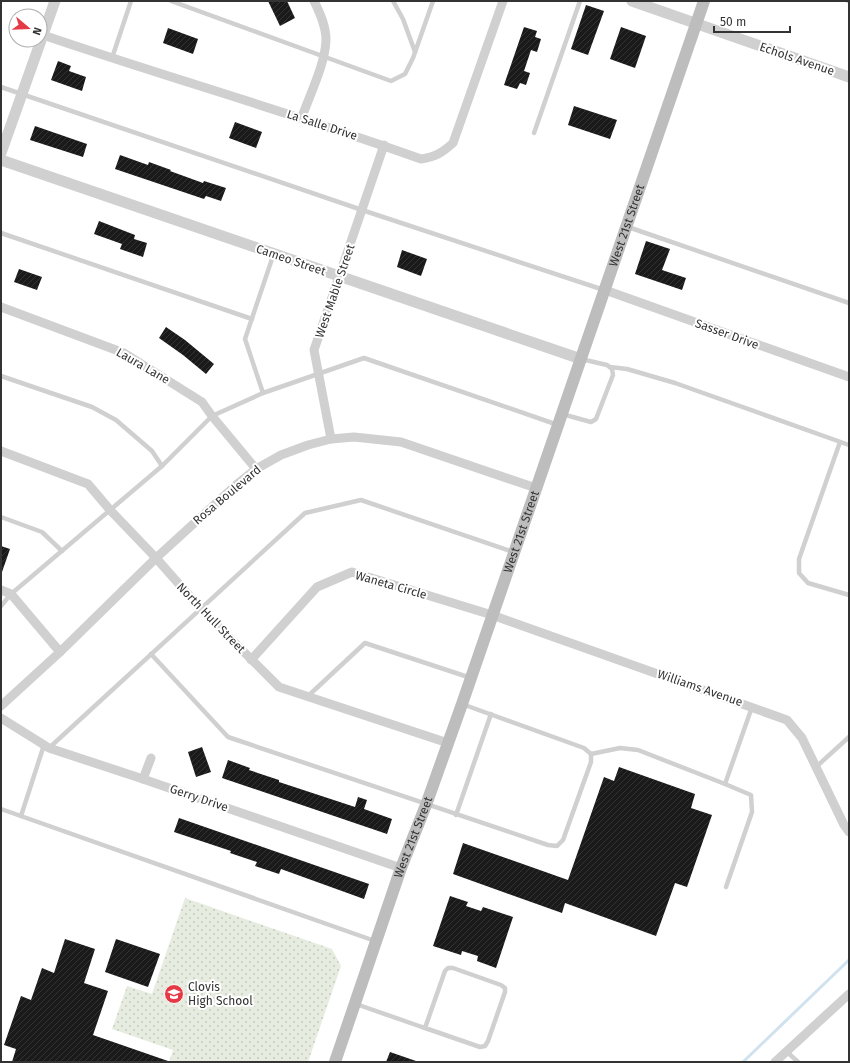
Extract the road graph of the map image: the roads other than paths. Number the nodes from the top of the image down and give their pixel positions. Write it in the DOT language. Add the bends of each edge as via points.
graph roads {
  1 [pos="55,1"];
  2 [pos="131,1"];
  3 [pos="171,1"];
  4 [pos="314,1"];
  5 [pos="394,1"];
  6 [pos="433,1"];
  7 [pos="503,1"];
  8 [pos="580,1"];
  9 [pos="632,1"];
  10 [pos="704,1"];
  11 [pos="48,21"];
  12 [pos="696,24"];
  13 [pos="48,37"];
  14 [pos="38,48"];
  15 [pos="416,52"];
  16 [pos="324,55"];
  17 [pos="111,59"];
  18 [pos="849,77"];
  19 [pos="1,88"];
  20 [pos="22,95"];
  21 [pos="302,118"];
  22 [pos="534,133"];
  23 [pos="384,146"];
  24 [pos="1,153"];
  25 [pos="1,160"];
  26 [pos="362,210"];
  27 [pos="626,226"];
  28 [pos="1,233"];
  29 [pos="274,254"];
  30 [pos="339,276"];
  31 [pos="605,290"];
  32 [pos="849,303"];
  33 [pos="1,307"];
  34 [pos="252,319"];
  35 [pos="581,359"];
  36 [pos="610,368"];
  37 [pos="319,374"];
  38 [pos="1,376"];
  39 [pos="849,377"];
  40 [pos="263,393"];
  41 [pos="212,416"];
  42 [pos="560,419"];
  43 [pos="331,439"];
  44 [pos="840,442"];
  45 [pos="849,445"];
  46 [pos="1,451"];
  47 [pos="162,466"];
  48 [pos="256,469"];
  49 [pos="536,488"];
  50 [pos="110,510"];
  51 [pos="1,517"];
  52 [pos="62,551"];
  53 [pos="513,552"];
  54 [pos="156,558"];
  55 [pos="1,590"];
  56 [pos="11,594"];
  57 [pos="849,595"];
  58 [pos="1,606"];
  59 [pos="201,609"];
  60 [pos="492,615"];
  61 [pos="60,652"];
  62 [pos="151,654"];
  63 [pos="252,660"];
  64 [pos="471,678"];
  65 [pos="307,697"];
  66 [pos="462,704"];
  67 [pos="1,706"];
  68 [pos="752,707"];
  69 [pos="491,714"];
  70 [pos="1,718"];
  71 [pos="849,737"];
  72 [pos="448,743"];
  73 [pos="46,747"];
  74 [pos="591,754"];
  75 [pos="151,758"];
  76 [pos="816,767"];
  77 [pos="143,779"];
  78 [pos="726,784"];
  79 [pos="426,805"];
  80 [pos="1,809"];
  81 [pos="456,815"];
  82 [pos="21,816"];
  83 [pos="849,832"];
  84 [pos="401,868"];
  85 [pos="726,887"];
  86 [pos="376,942"];
  87 [pos="849,994"];
  88 [pos="355,1003"];
  89 [pos="425,1028"];
  90 [pos="786,1051"];
  91 [pos="334,1062"];
  92 [pos="775,1062"];
  93 [pos="798,1062"];
  1 -- 11 [label="street"];
  2 -- 17 [label="lane"];
  3 -- 16 [label="lane"];
  4 -- 16 [label="street" via="325,28"];
  5 -- 15 [label="lane"];
  6 -- 15 [label="lane"];
  7 -- 23 [label="street, La Salle Drive" via="453,143 441,154 421,159"];
  8 -- 22 [label="lane"];
  9 -- 12 [label="street, Echols Avenue"];
  10 -- 12 [label="main road, West 21st Street"];
  12 -- 18 [label="street, Echols Avenue"];
  12 -- 27 [label="main road, West 21st Street"];
  13 -- 17 [label="street, La Salle Drive"];
  14 -- 20 [label="street"];
  15 -- 16 [label="lane" via="405,74 391,81"];
  16 -- 21 [label="street"];
  17 -- 21 [label="street, La Salle Drive"];
  19 -- 20 [label="lane"];
  20 -- 24 [label="street"];
  20 -- 26 [label="lane"];
  21 -- 23 [label="street, La Salle Drive"];
  23 -- 26 [label="street, West Mable Street"];
  25 -- 29 [label="street, Cameo Street"];
  26 -- 30 [label="street, West Mable Street"];
  26 -- 31 [label="lane"];
  27 -- 31 [label="main road, West 21st Street"];
  27 -- 32 [label="lane"];
  28 -- 34 [label="lane"];
  29 -- 30 [label="street, Cameo Street"];
  29 -- 34 [label="lane"];
  30 -- 35 [label="street, Cameo Street"];
  30 -- 37 [label="street, West Mable Street" via="314,350"];
  31 -- 35 [label="main road, West 21st Street"];
  31 -- 39 [label="street, Sasser Drive"];
  33 -- 41 [label="street, Laura Lane" via="124,352 202,402"];
  34 -- 40 [label="lane" via="245,339"];
  35 -- 36 [label="lane"];
  35 -- 42 [label="main road, West 21st Street"];
  36 -- 42 [label="lane" via="613,375 596,419 591,422"];
  36 -- 44 [label="lane" via="627,369 675,383"];
  37 -- 40 [label="lane"];
  37 -- 42 [label="lane" via="364,358"];
  37 -- 43 [label="street, West Mable Street"];
  38 -- 47 [label="lane" via="92,407 116,420 152,451"];
  40 -- 41 [label="lane"];
  41 -- 47 [label="lane"];
  41 -- 48 [label="street, Laura Lane"];
  42 -- 49 [label="main road, West 21st Street"];
  43 -- 48 [label="street, Rosa Boulevard" via="281,455"];
  43 -- 49 [label="street, Rosa Boulevard" via="361,438 401,442"];
  44 -- 45 [label="lane"];
  44 -- 57 [label="lane" via="799,559 799,573 808,583"];
  46 -- 50 [label="street, North Hull Street" via="88,484"];
  47 -- 50 [label="lane"];
  48 -- 54 [label="street, Rosa Boulevard"];
  49 -- 53 [label="main road, West 21st Street"];
  50 -- 52 [label="lane"];
  50 -- 54 [label="street, North Hull Street"];
  51 -- 52 [label="lane" via="42,532"];
  52 -- 56 [label="lane"];
  53 -- 59 [label="lane" via="361,500 305,513"];
  53 -- 60 [label="main road, West 21st Street"];
  54 -- 59 [label="street, North Hull Street"];
  54 -- 61 [label="street, Rosa Boulevard"];
  55 -- 56 [label="street"];
  56 -- 58 [label="lane"];
  56 -- 61 [label="street"];
  59 -- 62 [label="lane"];
  59 -- 63 [label="street, North Hull Street"];
  60 -- 63 [label="street, Waneta Circle" via="352,572 317,587"];
  60 -- 64 [label="main road, West 21st Street"];
  60 -- 68 [label="street, Williams Avenue"];
  61 -- 67 [label="street, Rosa Boulevard"];
  62 -- 73 [label="lane"];
  62 -- 79 [label="lane" via="228,737"];
  63 -- 65 [label="street, North Hull Street" via="279,687"];
  64 -- 65 [label="lane" via="365,643"];
  64 -- 66 [label="main road, West 21st Street"];
  65 -- 72 [label="street, North Hull Street"];
  66 -- 69 [label="lane"];
  66 -- 72 [label="main road, West 21st Street"];
  68 -- 76 [label="street, Williams Avenue" via="787,720 802,738"];
  68 -- 78 [label="lane"];
  69 -- 74 [label="lane" via="584,748"];
  69 -- 81 [label="lane"];
  70 -- 73 [label="street, Gerry Drive"];
  71 -- 76 [label="lane"];
  72 -- 79 [label="main road, West 21st Street"];
  73 -- 77 [label="street, Gerry Drive"];
  73 -- 82 [label="lane"];
  74 -- 78 [label="lane" via="620,748 638,750"];
  74 -- 81 [label="lane" via="591,762 563,840 557,846"];
  75 -- 77 [label="street"];
  76 -- 83 [label="street, Williams Avenue"];
  77 -- 84 [label="street, Gerry Drive"];
  78 -- 85 [label="lane" via="751,795 752,812"];
  79 -- 81 [label="lane"];
  79 -- 84 [label="main road, West 21st Street"];
  80 -- 82 [label="lane"];
  82 -- 86 [label="lane"];
  84 -- 86 [label="main road, West 21st Street"];
  86 -- 88 [label="main road, West 21st Street"];
  87 -- 90 [label="street"];
  88 -- 89 [label="lane"];
  88 -- 91 [label="main road, West 21st Street"];
  89 -- 89 [label="lane" via="480,1047 485,1046 505,988 448,968"];
  90 -- 92 [label="street"];
  90 -- 93 [label="lane"];
}
